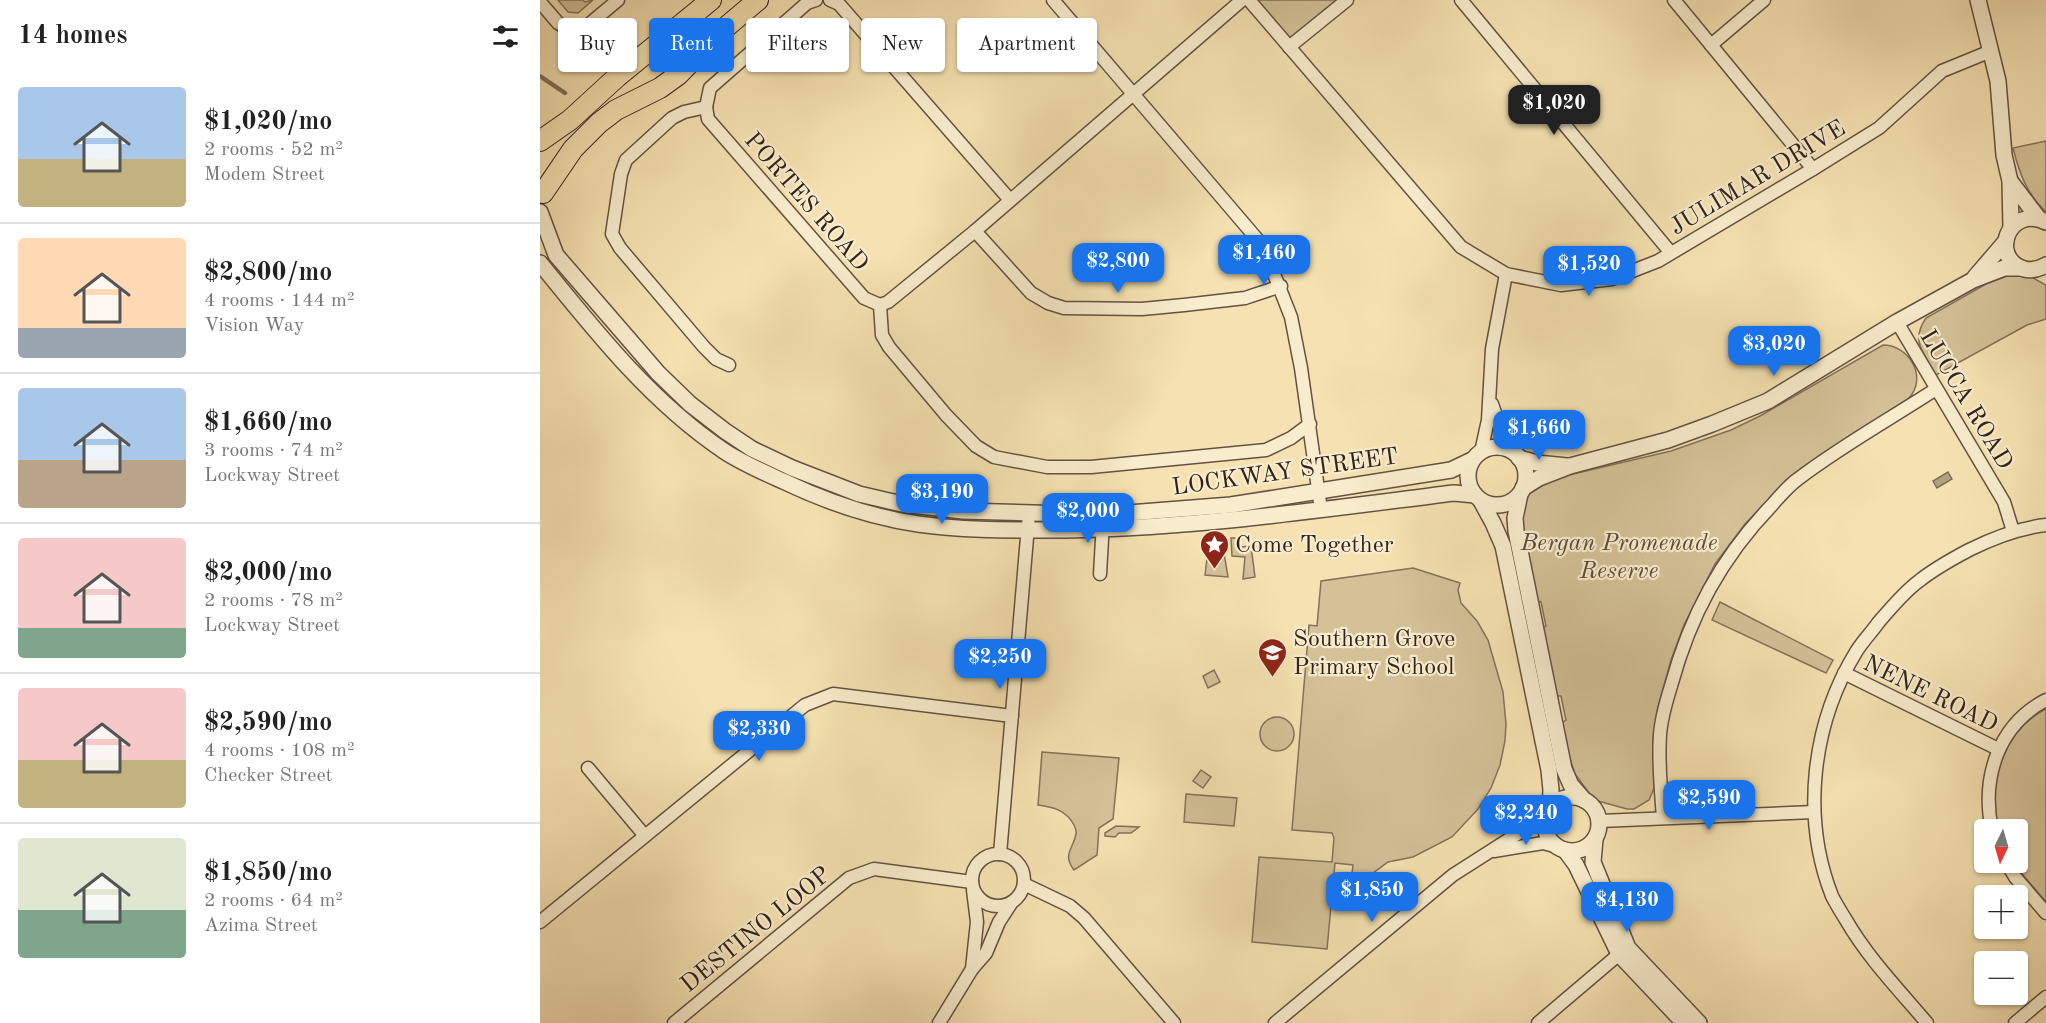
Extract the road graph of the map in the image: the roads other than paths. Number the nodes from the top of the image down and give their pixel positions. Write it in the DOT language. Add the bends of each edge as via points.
graph roads {
  1 [pos="618,0"];
  2 [pos="711,0"];
  3 [pos="758,0"];
  4 [pos="816,0"];
  5 [pos="830,0"];
  6 [pos="1053,0"];
  7 [pos="1242,0"];
  8 [pos="1249,0"];
  9 [pos="1347,0"];
  10 [pos="1461,0"];
  11 [pos="1674,0"];
  12 [pos="1764,0"];
  13 [pos="1978,0"];
  14 [pos="540,2"];
  15 [pos="1711,45"];
  16 [pos="1289,47"];
  17 [pos="1991,51"];
  18 [pos="1134,95"];
  19 [pos="706,107"];
  20 [pos="540,141"];
  21 [pos="1813,169"];
  22 [pos="2010,181"];
  23 [pos="541,198"];
  24 [pos="1010,200"];
  25 [pos="2043,221"];
  26 [pos="975,231"];
  27 [pos="2008,234"];
  28 [pos="1671,253"];
  29 [pos="540,263"];
  30 [pos="2046,265"];
  31 [pos="2024,269"];
  32 [pos="1506,274"];
  33 [pos="2046,276"];
  34 [pos="1973,280"];
  35 [pos="1281,286"];
  36 [pos="880,305"];
  37 [pos="1897,322"];
  38 [pos="729,365"];
  39 [pos="1936,389"];
  40 [pos="1490,397"];
  41 [pos="1310,424"];
  42 [pos="1514,454"];
  43 [pos="1477,456"];
  44 [pos="1570,466"];
  45 [pos="1522,491"];
  46 [pos="1318,492"];
  47 [pos="1478,498"];
  48 [pos="1321,510"];
  49 [pos="1029,513"];
  50 [pos="1103,522"];
  51 [pos="2046,525"];
  52 [pos="1028,530"];
  53 [pos="2013,531"];
  54 [pos="1100,574"];
  55 [pos="1844,673"];
  56 [pos="2046,700"];
  57 [pos="1012,716"];
  58 [pos="1998,749"];
  59 [pos="588,768"];
  60 [pos="1584,800"];
  61 [pos="1548,812"];
  62 [pos="1814,812"];
  63 [pos="1663,818"];
  64 [pos="1991,819"];
  65 [pos="1600,821"];
  66 [pos="645,836"];
  67 [pos="1595,839"];
  68 [pos="1561,849"];
  69 [pos="1490,852"];
  70 [pos="1000,854"];
  71 [pos="2013,873"];
  72 [pos="1024,884"];
  73 [pos="972,885"];
  74 [pos="1012,902"];
  75 [pos="2046,913"];
  76 [pos="540,922"];
  77 [pos="1623,951"];
  78 [pos="972,969"];
  79 [pos="2046,997"];
  80 [pos="944,1021"];
  81 [pos="674,1023"];
  82 [pos="1174,1023"];
  83 [pos="1275,1023"];
  84 [pos="1538,1023"];
  85 [pos="1684,1023"];
  86 [pos="1700,1023"];
  87 [pos="1927,1023"];
  88 [pos="2015,1023"];
  1 -- 14 [label="street" via="588,26 571,31 558,23"];
  2 -- 20 [label="main road"];
  3 -- 23 [label="main road" via="678,75 599,123 573,149"];
  4 -- 19 [label="street" via="807,3 710,88"];
  5 -- 24 [label="street" via="839,4"];
  6 -- 18 [label="street"];
  7 -- 18 [label="street"];
  8 -- 16 [label="street, JULIMAR DRIVE"];
  9 -- 16 [label="street"];
  10 -- 28 [label="street"];
  11 -- 15 [label="street"];
  12 -- 15 [label="street"];
  13 -- 17 [label="street"];
  15 -- 21 [label="street"];
  16 -- 32 [label="street, JULIMAR DRIVE" via="1461,247"];
  17 -- 21 [label="street, JULIMAR DRIVE" via="1942,71 1879,128"];
  17 -- 22 [label="street"];
  18 -- 24 [label="street"];
  18 -- 35 [label="street" via="1263,246"];
  19 -- 36 [label="street, PORTES ROAD" via="708,119 864,298"];
  19 -- 38 [label="street" via="672,118 626,160 612,234 704,347"];
  21 -- 28 [label="street, JULIMAR DRIVE"];
  22 -- 25 [label="street"];
  22 -- 27 [label="street"];
  23 -- 49 [label="street, LOCKWAY STREET" via="556,255 658,373 690,404 752,449 838,487 883,500 924,507"];
  24 -- 26 [label="street"];
  25 -- 27 [label="street" via="2024,219"];
  26 -- 35 [label="street" via="1031,293 1064,308 1173,306 1245,298"];
  26 -- 36 [label="street"];
  27 -- 31 [label="street" via="2006,248 2011,260"];
  27 -- 34 [label="street"];
  28 -- 32 [label="street, JULIMAR DRIVE" via="1612,279 1561,285"];
  29 -- 52 [label="street, LOCKWAY STREET" via="638,379 725,452 826,502 870,514 919,524"];
  30 -- 31 [label="street"];
  31 -- 33 [label="street"];
  31 -- 34 [label="street" via="2004,268"];
  32 -- 40 [label="street" via="1492,350"];
  34 -- 37 [label="street"];
  35 -- 41 [label="street" via="1291,317"];
  36 -- 41 [label="street" via="882,335 889,348 961,431 994,457 1047,467 1091,467 1266,450"];
  37 -- 39 [label="street, LUCCA ROAD"];
  37 -- 44 [label="street" via="1768,401 1668,440"];
  39 -- 53 [label="street, LUCCA ROAD" via="2004,502"];
  39 -- 63 [label="street" via="1797,480 1755,522 1728,558 1692,622 1664,710 1660,733"];
  40 -- 42 [label="street"];
  40 -- 43 [label="street"];
  41 -- 46 [label="street"];
  42 -- 43 [label="street" via="1499,447"];
  42 -- 44 [label="street" via="1537,463"];
  42 -- 45 [label="street" via="1526,472"];
  43 -- 46 [label="street, LOCKWAY STREET" via="1451,470"];
  43 -- 47 [label="street" via="1468,475"];
  44 -- 45 [label="street" via="1539,478"];
  45 -- 47 [label="street" via="1501,505 1487,504"];
  45 -- 60 [label="street" via="1516,531 1564,769"];
  46 -- 48 [label="street"];
  46 -- 50 [label="street, LOCKWAY STREET"];
  47 -- 48 [label="street, LOCKWAY STREET" via="1454,493"];
  47 -- 61 [label="street" via="1500,537 1512,587 1549,770"];
  48 -- 50 [label="street, LOCKWAY STREET" via="1208,523"];
  49 -- 50 [label="street, LOCKWAY STREET"];
  49 -- 52 [label="street"];
  50 -- 52 [label="street, LOCKWAY STREET"];
  50 -- 54 [label="street"];
  51 -- 53 [label="street"];
  52 -- 57 [label="street"];
  53 -- 55 [label="street" via="1951,559 1917,582 1872,631"];
  55 -- 58 [label="street, NENE ROAD"];
  55 -- 62 [label="street" via="1823,728"];
  56 -- 58 [label="street" via="2020,718"];
  57 -- 66 [label="street" via="833,694 805,705"];
  57 -- 70 [label="street"];
  58 -- 64 [label="street" via="1988,792"];
  59 -- 66 [label="street"];
  60 -- 61 [label="street" via="1569,797 1555,803"];
  60 -- 65 [label="street" via="1592,805"];
  61 -- 68 [label="street" via="1547,833"];
  61 -- 69 [label="street"];
  62 -- 63 [label="street"];
  62 -- 87 [label="street" via="1820,855 1833,897 1861,945"];
  63 -- 65 [label="street"];
  65 -- 67 [label="street"];
  66 -- 76 [label="street"];
  67 -- 68 [label="street" via="1582,850"];
  67 -- 77 [label="street" via="1593,862"];
  68 -- 69 [label="street" via="1544,843"];
  68 -- 77 [label="street" via="1576,865"];
  69 -- 83 [label="street" via="1453,875"];
  70 -- 72 [label="street" via="1016,861"];
  70 -- 73 [label="street" via="980,861"];
  71 -- 75 [label="street"];
  72 -- 74 [label="street"];
  72 -- 82 [label="street" via="1070,906 1084,918"];
  73 -- 74 [label="street" via="980,899 992,905"];
  73 -- 78 [label="street" via="977,922"];
  73 -- 81 [label="street, DESTINO LOOP" via="874,869 849,878"];
  74 -- 78 [label="street" via="986,953"];
  77 -- 84 [label="street"];
  77 -- 85 [label="street"];
  77 -- 86 [label="street"];
  78 -- 80 [label="street"];
  79 -- 88 [label="street"];
}
